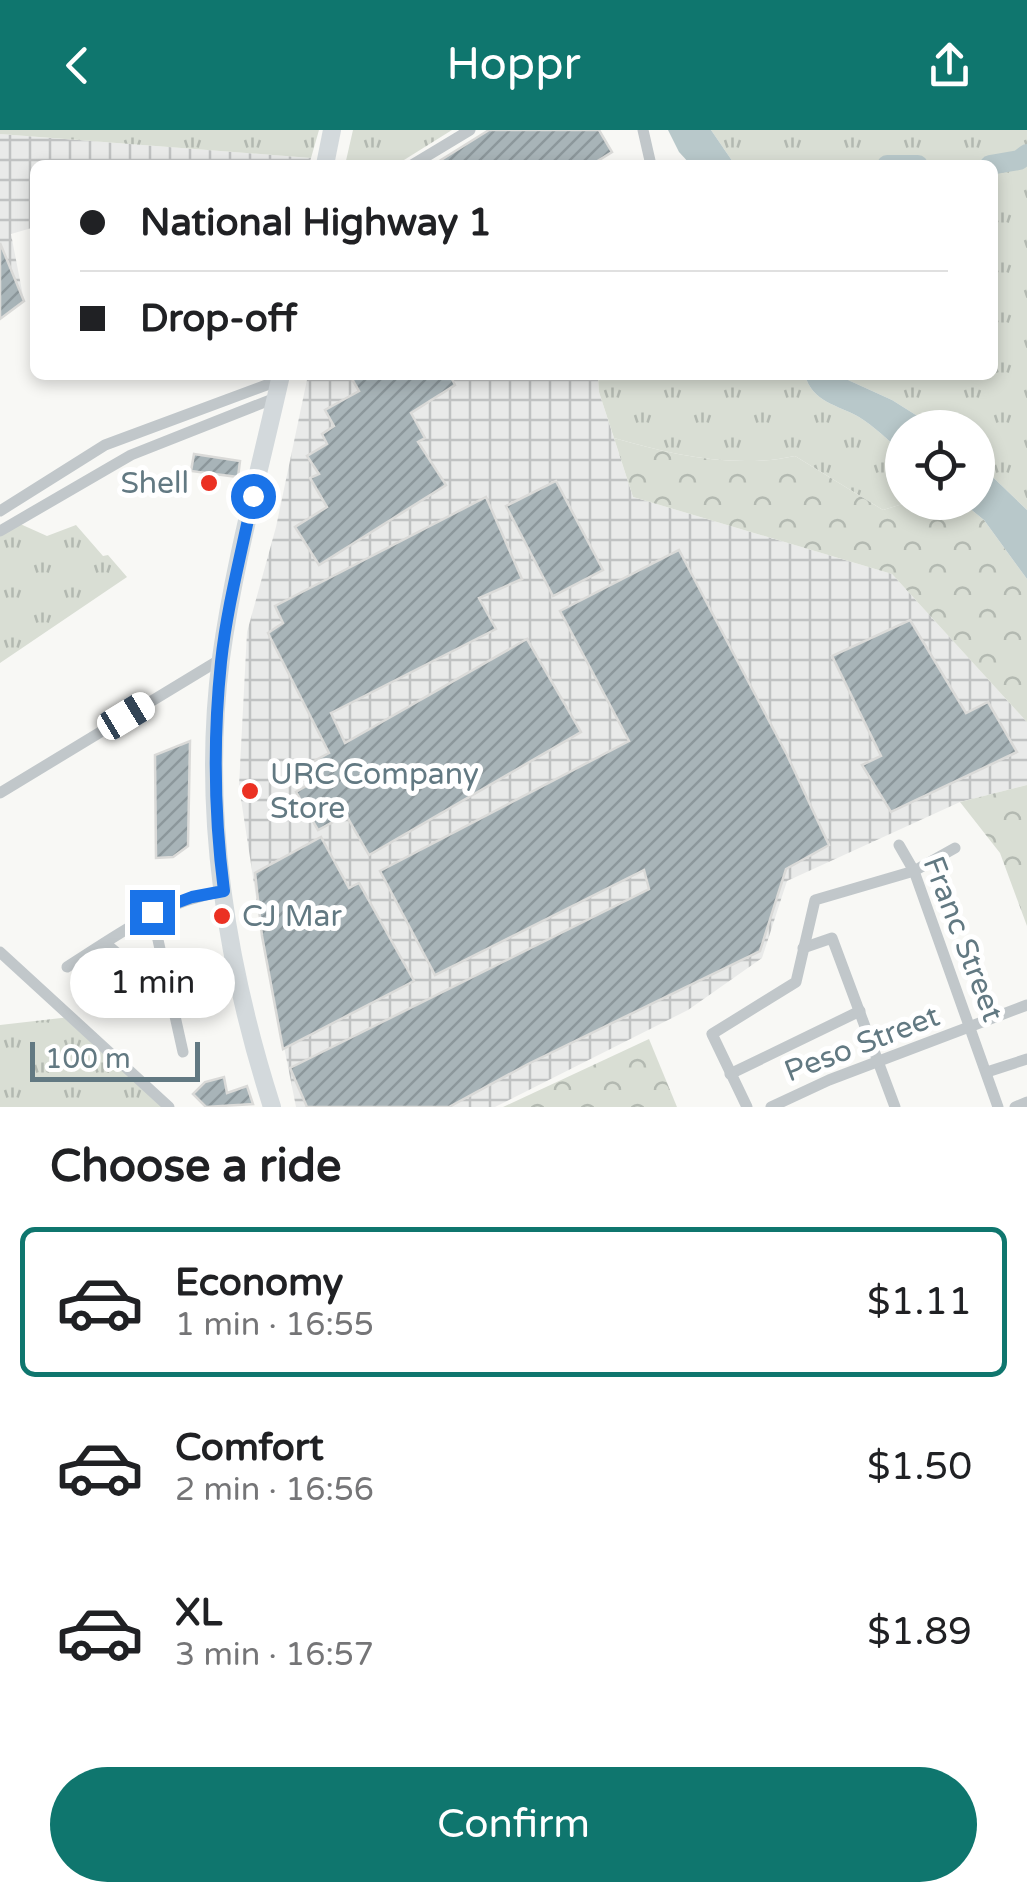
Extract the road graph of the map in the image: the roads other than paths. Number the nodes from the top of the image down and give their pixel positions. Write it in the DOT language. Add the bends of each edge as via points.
graph roads {
  1 [pos="332,130"];
  2 [pos="470,130"];
  3 [pos="643,130"];
  4 [pos="325,160"];
  5 [pos="420,160"];
  6 [pos="651,160"];
  7 [pos="279,384"];
  8 [pos="0,511"];
  9 [pos="0,531"];
  10 [pos="221,658"];
  11 [pos="0,793"];
  12 [pos="899,845"];
  13 [pos="955,848"];
  14 [pos="914,871"];
  15 [pos="224,891"];
  16 [pos="152,912"];
  17 [pos="105,943"];
  18 [pos="803,948"];
  19 [pos="0,952"];
  20 [pos="66,967"];
  21 [pos="169,997"];
  22 [pos="1027,1005"];
  23 [pos="860,1011"];
  24 [pos="970,1028"];
  25 [pos="183,1052"];
  26 [pos="1027,1059"];
  27 [pos="879,1062"];
  28 [pos="987,1072"];
  29 [pos="730,1074"];
  30 [pos="1027,1102"];
  31 [pos="169,1107"];
  32 [pos="272,1107"];
  33 [pos="747,1107"];
  34 [pos="770,1107"];
  35 [pos="895,1107"];
  36 [pos="998,1107"];
  37 [pos="1015,1107"];
  1 -- 4 [label="highway"];
  2 -- 5 [label="street"];
  3 -- 6 [label="street"];
  7 -- 8 [label="street" via="105,445"];
  7 -- 9 [label="street" via="131,455"];
  7 -- 10 [label="highway"];
  10 -- 11 [label="street"];
  10 -- 15 [label="highway" via="214,774"];
  12 -- 14 [label="street, Franc Street"];
  13 -- 14 [label="street"];
  14 -- 18 [label="street" via="815,900"];
  14 -- 24 [label="street, Franc Street"];
  15 -- 16 [label="street"];
  15 -- 32 [label="highway" via="250,1038"];
  16 -- 17 [label="street"];
  16 -- 21 [label="street"];
  17 -- 20 [label="street"];
  17 -- 21 [label="street"];
  18 -- 23 [label="street" via="832,938"];
  18 -- 29 [label="street" via="796,982 712,1034"];
  19 -- 31 [label="street"];
  21 -- 25 [label="street"];
  22 -- 24 [label="street, Peso Street"];
  23 -- 27 [label="street"];
  23 -- 29 [label="street"];
  24 -- 27 [label="street, Peso Street"];
  24 -- 28 [label="street, Franc Street"];
  26 -- 28 [label="street"];
  27 -- 34 [label="street, Peso Street"];
  27 -- 35 [label="street"];
  28 -- 36 [label="street, Franc Street"];
  29 -- 33 [label="street"];
  30 -- 37 [label="street"];
}
